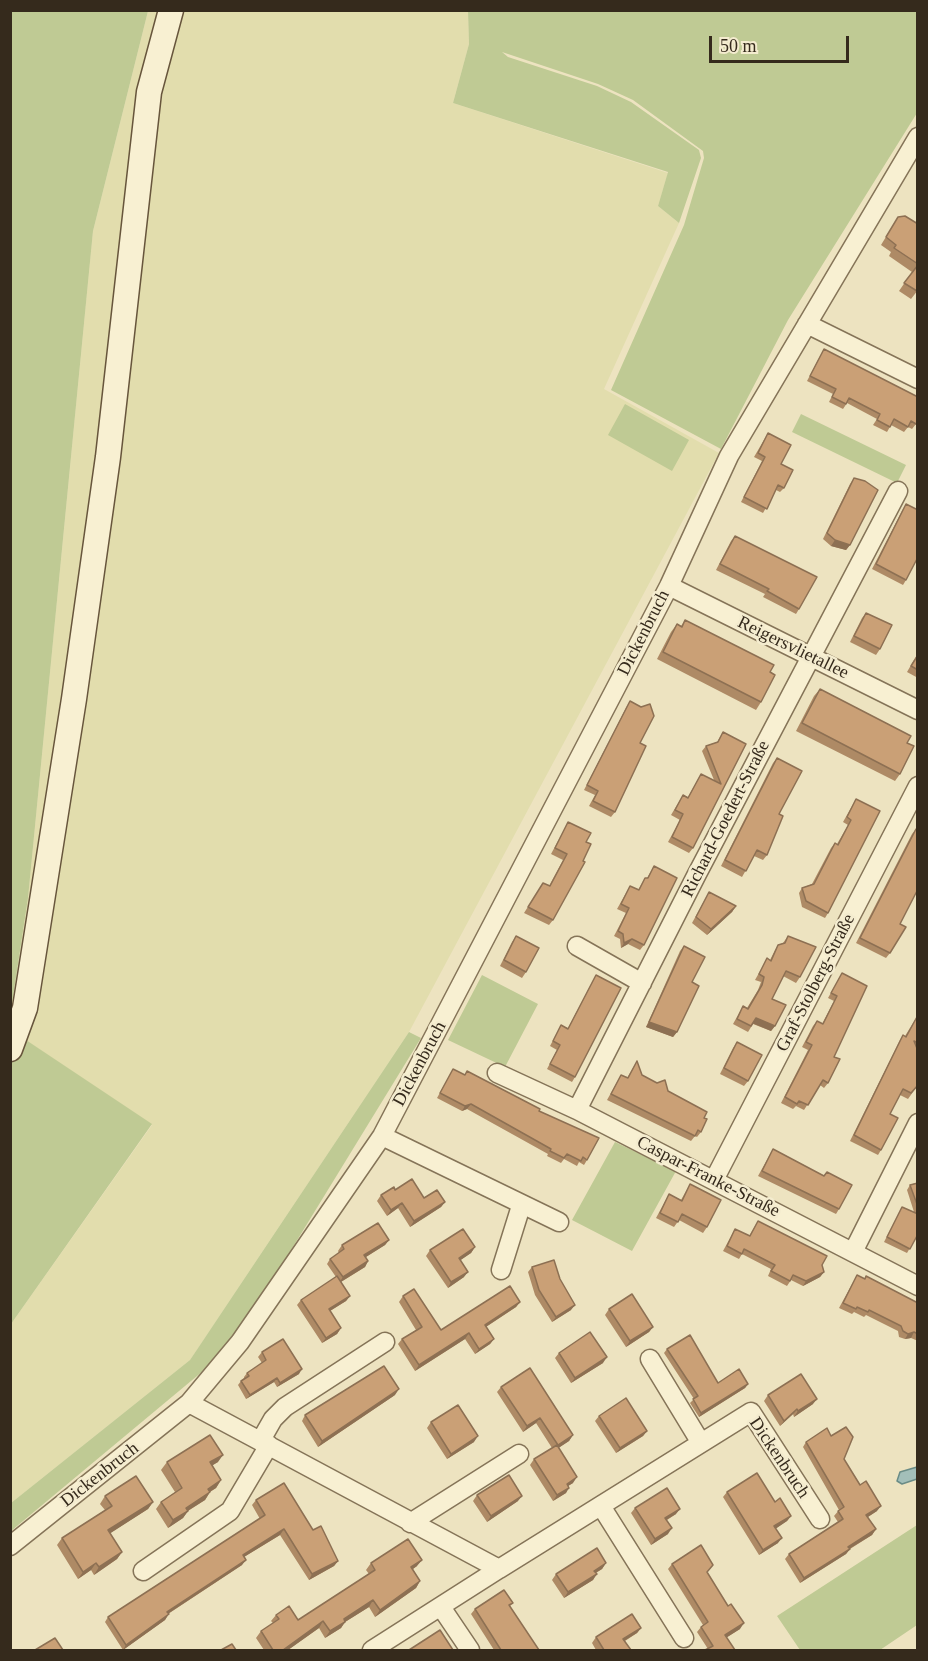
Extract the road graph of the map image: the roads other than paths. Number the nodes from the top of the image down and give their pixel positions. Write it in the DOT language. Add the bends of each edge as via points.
graph roads {
  1 [pos="171,10"];
  2 [pos="918,137"];
  3 [pos="807,324"];
  4 [pos="918,379"];
  5 [pos="898,491"];
  6 [pos="669,586"];
  7 [pos="811,656"];
  8 [pos="918,710"];
  9 [pos="918,786"];
  10 [pos="577,946"];
  11 [pos="642,983"];
  12 [pos="10,1049"];
  13 [pos="497,1073"];
  14 [pos="577,1110"];
  15 [pos="918,1123"];
  16 [pos="382,1136"];
  17 [pos="714,1180"];
  18 [pos="521,1206"];
  19 [pos="558,1222"];
  20 [pos="853,1252"];
  21 [pos="501,1270"];
  22 [pos="918,1286"];
  23 [pos="385,1342"];
  24 [pos="650,1359"];
  25 [pos="189,1403"];
  26 [pos="265,1442"];
  27 [pos="701,1443"];
  28 [pos="519,1454"];
  29 [pos="601,1506"];
  30 [pos="820,1519"];
  31 [pos="410,1523"];
  32 [pos="10,1546"];
  33 [pos="499,1569"];
  34 [pos="143,1571"];
  35 [pos="441,1607"];
  36 [pos="684,1638"];
  37 [pos="372,1650"];
  38 [pos="470,1650"];
  1 -- 12 [label="main road" via="149,92 108,457 74,699 25,1008"];
  2 -- 3 [label="street, Dickenbruch"];
  3 -- 4 [label="street"];
  3 -- 6 [label="street, Dickenbruch" via="729,456"];
  5 -- 7 [label="street, Richard-Goedert-Straße"];
  6 -- 7 [label="street, Reigersvlietallee"];
  6 -- 16 [label="street, Dickenbruch"];
  7 -- 8 [label="street, Reigersvlietallee"];
  7 -- 11 [label="street, Richard-Goedert-Straße"];
  9 -- 17 [label="street, Graf-Stolberg-Straße"];
  10 -- 11 [label="street"];
  11 -- 14 [label="street, Richard-Goedert-Straße"];
  13 -- 14 [label="street, Caspar-Franke-Straße"];
  14 -- 17 [label="street, Caspar-Franke-Straße"];
  15 -- 20 [label="street"];
  16 -- 18 [label="street"];
  16 -- 25 [label="street, Dickenbruch" via="240,1342"];
  17 -- 20 [label="street, Caspar-Franke-Straße"];
  18 -- 19 [label="street"];
  18 -- 21 [label="street"];
  20 -- 22 [label="street, Caspar-Franke-Straße"];
  23 -- 26 [label="street" via="285,1407 273,1419"];
  24 -- 27 [label="street"];
  25 -- 26 [label="street"];
  25 -- 32 [label="street, Dickenbruch"];
  26 -- 31 [label="street"];
  26 -- 34 [label="street" via="230,1510"];
  27 -- 29 [label="street, Dickenbruch"];
  27 -- 30 [label="street, Dickenbruch" via="751,1412"];
  28 -- 31 [label="street"];
  29 -- 33 [label="street, Dickenbruch"];
  29 -- 36 [label="street"];
  31 -- 33 [label="street"];
  33 -- 35 [label="street, Dickenbruch"];
  35 -- 37 [label="street, Dickenbruch"];
  35 -- 38 [label="street"];
}
